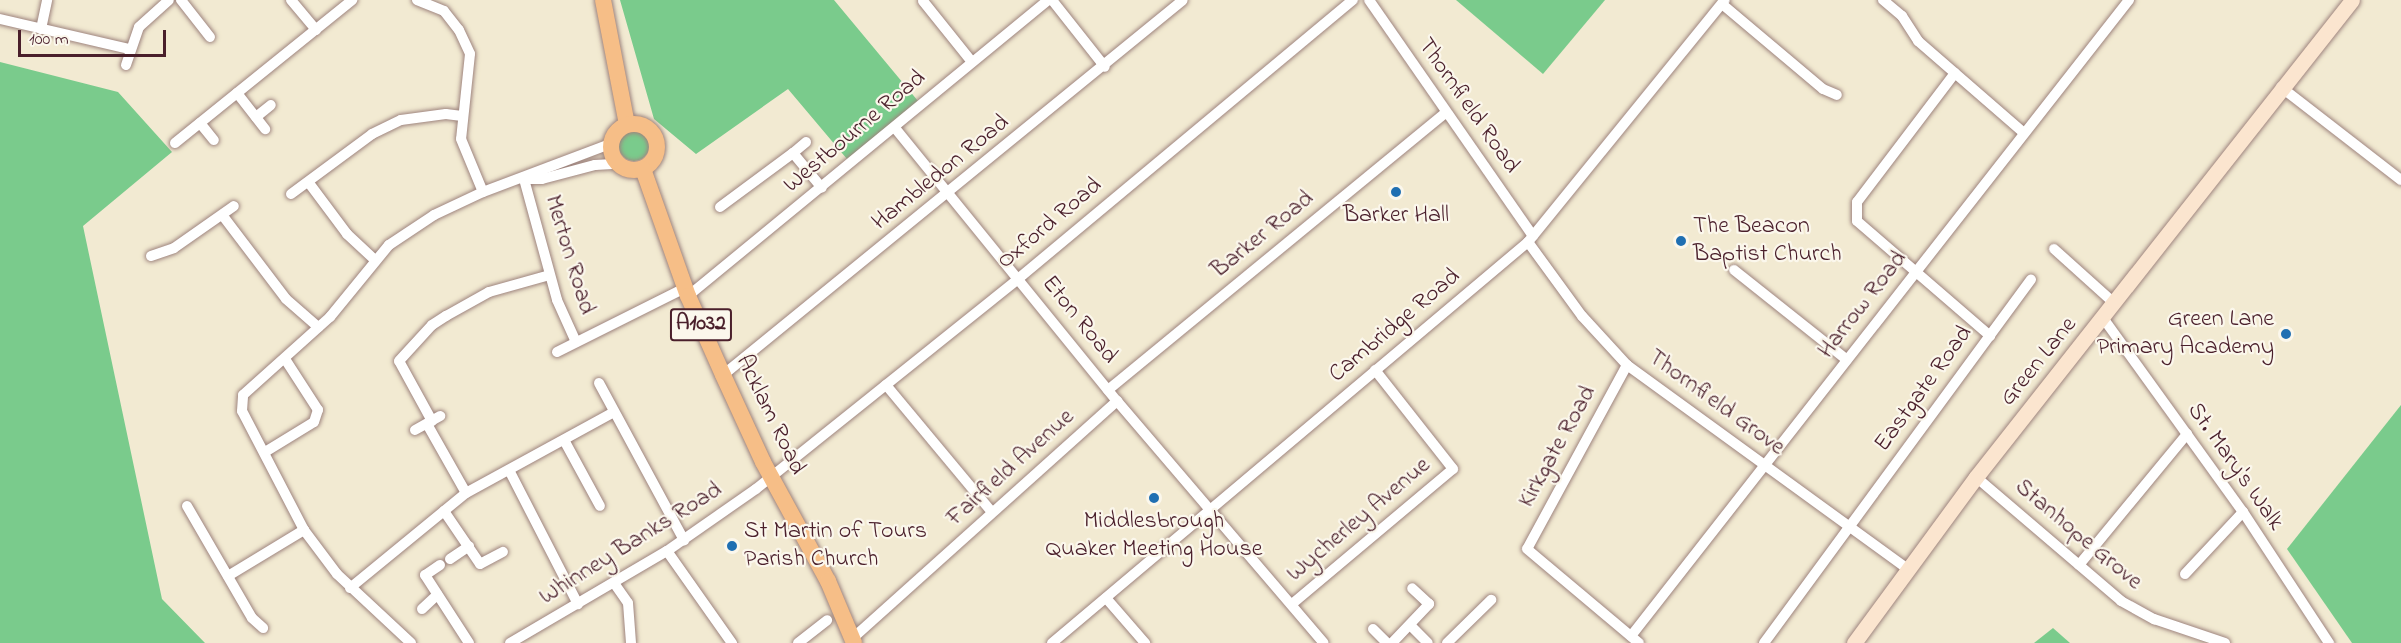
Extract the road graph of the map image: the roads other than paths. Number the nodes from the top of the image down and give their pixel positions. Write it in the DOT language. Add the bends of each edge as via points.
graph roads {
  1 [pos="47,0"];
  2 [pos="169,0"];
  3 [pos="181,0"];
  4 [pos="291,0"];
  5 [pos="352,0"];
  6 [pos="418,0"];
  7 [pos="603,0"];
  8 [pos="1049,0"];
  9 [pos="1184,0"];
  10 [pos="1353,0"];
  11 [pos="1369,0"];
  12 [pos="1883,0"];
  13 [pos="2129,0"];
  14 [pos="2352,0"];
  15 [pos="923,1"];
  16 [pos="1723,2"];
  17 [pos="0,19"];
  18 [pos="41,29"];
  19 [pos="316,30"];
  20 [pos="210,37"];
  21 [pos="129,49"];
  22 [pos="972,62"];
  23 [pos="126,65"];
  24 [pos="1105,67"];
  25 [pos="1955,73"];
  26 [pos="2281,87"];
  27 [pos="237,93"];
  28 [pos="1837,95"];
  29 [pos="271,105"];
  30 [pos="1445,112"];
  31 [pos="462,116"];
  32 [pos="256,117"];
  33 [pos="200,123"];
  34 [pos="627,125"];
  35 [pos="895,128"];
  36 [pos="266,129"];
  37 [pos="2024,133"];
  38 [pos="214,140"];
  39 [pos="807,142"];
  40 [pos="176,143"];
  41 [pos="610,144"];
  42 [pos="793,153"];
  43 [pos="617,164"];
  44 [pos="643,169"];
  45 [pos="524,179"];
  46 [pos="2401,180"];
  47 [pos="309,183"];
  48 [pos="822,188"];
  49 [pos="483,192"];
  50 [pos="291,194"];
  51 [pos="949,194"];
  52 [pos="234,206"];
  53 [pos="720,207"];
  54 [pos="223,216"];
  55 [pos="1530,239"];
  56 [pos="2054,249"];
  57 [pos="151,256"];
  58 [pos="375,260"];
  59 [pos="1734,270"];
  60 [pos="1916,271"];
  61 [pos="550,275"];
  62 [pos="1018,279"];
  63 [pos="2031,279"];
  64 [pos="686,292"];
  65 [pos="2114,303"];
  66 [pos="2103,318"];
  67 [pos="318,327"];
  68 [pos="1990,336"];
  69 [pos="576,342"];
  70 [pos="557,352"];
  71 [pos="285,359"];
  72 [pos="1847,360"];
  73 [pos="1627,365"];
  74 [pos="1375,370"];
  75 [pos="723,375"];
  76 [pos="598,383"];
  77 [pos="886,385"];
  78 [pos="1108,390"];
  79 [pos="1117,401"];
  80 [pos="614,412"];
  81 [pos="433,420"];
  82 [pos="415,430"];
  83 [pos="2187,434"];
  84 [pos="564,440"];
  85 [pos="265,452"];
  86 [pos="1765,464"];
  87 [pos="509,470"];
  88 [pos="771,477"];
  89 [pos="1976,477"];
  90 [pos="466,493"];
  91 [pos="187,506"];
  92 [pos="600,506"];
  93 [pos="1210,509"];
  94 [pos="444,511"];
  95 [pos="992,512"];
  96 [pos="2243,512"];
  97 [pos="1852,524"];
  98 [pos="304,530"];
  99 [pos="684,540"];
  100 [pos="469,546"];
  101 [pos="667,551"];
  102 [pos="503,552"];
  103 [pos="2079,565"];
  104 [pos="1908,568"];
  105 [pos="2185,574"];
  106 [pos="228,576"];
  107 [pos="614,583"];
  108 [pos="350,588"];
  109 [pos="1412,588"];
  110 [pos="437,595"];
  111 [pos="1106,598"];
  112 [pos="1491,600"];
  113 [pos="578,604"];
  114 [pos="1292,604"];
  115 [pos="422,609"];
  116 [pos="820,621"];
  117 [pos="1410,625"];
  118 [pos="263,628"];
  119 [pos="1372,629"];
  120 [pos="1635,640"];
  121 [pos="853,641"];
  122 [pos="2213,641"];
  123 [pos="411,643"];
  124 [pos="469,643"];
  125 [pos="510,643"];
  126 [pos="631,643"];
  127 [pos="732,643"];
  128 [pos="798,643"];
  129 [pos="1052,643"];
  130 [pos="1145,643"];
  131 [pos="1324,643"];
  132 [pos="1387,643"];
  133 [pos="1392,643"];
  134 [pos="1428,643"];
  135 [pos="1447,643"];
  136 [pos="1764,643"];
  137 [pos="1854,643"];
  138 [pos="2225,643"];
  139 [pos="2329,643"];
  1 -- 18 [label="street"];
  2 -- 21 [label="street" via="140,27"];
  3 -- 20 [label="street"];
  4 -- 19 [label="street"];
  5 -- 19 [label="street"];
  6 -- 31 [label="street" via="444,11 470,54"];
  7 -- 34 [label="main road"];
  8 -- 22 [label="street, Westbourne Road"];
  8 -- 24 [label="street"];
  9 -- 24 [label="street, Hambledon Road"];
  10 -- 62 [label="street, Oxford Road"];
  11 -- 30 [label="street, Thornfield Road"];
  12 -- 25 [label="street" via="1902,16 1918,41"];
  13 -- 37 [label="street, Harrow Road"];
  14 -- 26 [label="street, Green Lane"];
  15 -- 22 [label="street"];
  16 -- 28 [label="street" via="1823,89"];
  16 -- 55 [label="street, Cambridge Road"];
  17 -- 18 [label="street"];
  18 -- 21 [label="street"];
  19 -- 27 [label="street"];
  21 -- 23 [label="street"];
  22 -- 35 [label="street, Westbourne Road"];
  24 -- 51 [label="street, Hambledon Road"];
  25 -- 37 [label="street"];
  25 -- 60 [label="street" via="1857,202 1857,221"];
  26 -- 46 [label="street"];
  26 -- 65 [label="street, Green Lane"];
  27 -- 32 [label="street"];
  27 -- 33 [label="street"];
  29 -- 32 [label="street"];
  30 -- 55 [label="street, Thornfield Road"];
  30 -- 78 [label="street, Barker Road"];
  31 -- 47 [label="street" via="446,114 401,120 372,134"];
  31 -- 49 [label="street" via="461,139"];
  32 -- 36 [label="street"];
  33 -- 38 [label="street"];
  33 -- 40 [label="street"];
  34 -- 41 [label="main road" via="616,132"];
  34 -- 44 [label="main road" via="643,126 654,136 654,159"];
  35 -- 48 [label="street, Westbourne Road"];
  35 -- 51 [label="street, Eton Road"];
  37 -- 60 [label="street, Harrow Road"];
  39 -- 42 [label="street"];
  41 -- 43 [label="main road"];
  41 -- 45 [label="street"];
  42 -- 48 [label="street"];
  42 -- 53 [label="street"];
  43 -- 44 [label="main road" via="630,171"];
  43 -- 45 [label="street" via="596,165 543,179"];
  44 -- 64 [label="main road, Acklam Road / A1032"];
  45 -- 49 [label="street"];
  45 -- 61 [label="street, Merton Road"];
  47 -- 50 [label="street"];
  47 -- 58 [label="street" via="347,234"];
  48 -- 64 [label="street, Westbourne Road"];
  49 -- 58 [label="street" via="434,215 389,245"];
  51 -- 62 [label="street, Eton Road"];
  51 -- 75 [label="street, Hambledon Road"];
  52 -- 54 [label="street"];
  54 -- 57 [label="street" via="174,248"];
  54 -- 67 [label="street" via="285,299"];
  55 -- 73 [label="street, Thornfield Grove" via="1582,316"];
  55 -- 74 [label="street, Cambridge Road"];
  56 -- 65 [label="street"];
  58 -- 67 [label="street"];
  59 -- 72 [label="street"];
  60 -- 68 [label="street"];
  60 -- 72 [label="street, Harrow Road"];
  61 -- 69 [label="street, Merton Road" via="564,320"];
  61 -- 81 [label="street" via="489,292 446,316 399,361"];
  62 -- 77 [label="street, Oxford Road"];
  62 -- 78 [label="street, Eton Road"];
  63 -- 68 [label="street, Eastgate Road"];
  64 -- 69 [label="street, Westbourne Road"];
  64 -- 75 [label="main road, Acklam Road / A1032"];
  65 -- 66 [label="street, Green Lane"];
  66 -- 83 [label="street, St. Mary's Walk"];
  66 -- 89 [label="street, Green Lane"];
  67 -- 71 [label="street"];
  68 -- 97 [label="street, Eastgate Road"];
  69 -- 70 [label="street, Westbourne Road"];
  71 -- 85 [label="street" via="243,395 240,403"];
  71 -- 85 [label="street" via="318,410 314,422"];
  72 -- 86 [label="street, Harrow Road"];
  73 -- 86 [label="street, Thornfield Grove"];
  73 -- 120 [label="street, Kirkgate Road" via="1527,549"];
  74 -- 93 [label="street, Cambridge Road"];
  74 -- 114 [label="street, Wycherley Avenue" via="1453,469"];
  75 -- 88 [label="main road, Acklam Road / A1032"];
  76 -- 80 [label="street"];
  77 -- 88 [label="street, Oxford Road"];
  77 -- 95 [label="street"];
  78 -- 79 [label="street, Eton Road"];
  79 -- 93 [label="street, Eton Road"];
  79 -- 95 [label="street, Fairfield Avenue"];
  80 -- 84 [label="street"];
  80 -- 99 [label="street"];
  81 -- 82 [label="street"];
  81 -- 90 [label="street"];
  83 -- 96 [label="street, St. Mary's Walk"];
  83 -- 103 [label="street"];
  84 -- 87 [label="street"];
  84 -- 92 [label="street"];
  85 -- 98 [label="street"];
  86 -- 97 [label="street, Thornfield Grove"];
  86 -- 120 [label="street, Harrow Road"];
  87 -- 90 [label="street"];
  87 -- 113 [label="street"];
  88 -- 99 [label="street, Whinney Banks Road"];
  88 -- 121 [label="main road, Acklam Road / A1032" via="814,554"];
  89 -- 103 [label="street, Stanhope Grove"];
  89 -- 104 [label="street, Green Lane"];
  90 -- 94 [label="street"];
  91 -- 106 [label="street"];
  93 -- 111 [label="street, Cambridge Road"];
  93 -- 114 [label="street, Eton Road"];
  94 -- 100 [label="street"];
  94 -- 108 [label="street"];
  95 -- 121 [label="street, Fairfield Avenue"];
  96 -- 105 [label="street"];
  96 -- 139 [label="street, St. Mary's Walk"];
  97 -- 104 [label="street, Thornfield Grove"];
  97 -- 136 [label="street, Eastgate Road"];
  98 -- 106 [label="street"];
  98 -- 108 [label="street"];
  99 -- 101 [label="street, Whinney Banks Road"];
  100 -- 102 [label="street" via="480,564"];
  100 -- 110 [label="street" via="425,575"];
  101 -- 107 [label="street, Whinney Banks Road"];
  101 -- 127 [label="street"];
  103 -- 122 [label="street, Stanhope Grove" via="2121,601 2154,620"];
  104 -- 137 [label="street, Green Lane"];
  106 -- 118 [label="street" via="252,618"];
  107 -- 113 [label="street, Whinney Banks Road"];
  107 -- 126 [label="street" via="628,603"];
  108 -- 123 [label="street"];
  109 -- 117 [label="street" via="1429,604"];
  110 -- 115 [label="street"];
  110 -- 124 [label="street"];
  111 -- 129 [label="street, Cambridge Road"];
  111 -- 130 [label="street"];
  112 -- 135 [label="street"];
  113 -- 125 [label="street, Whinney Banks Road"];
  114 -- 131 [label="street, Eton Road"];
  116 -- 128 [label="street"];
  117 -- 133 [label="street"];
  117 -- 134 [label="street"];
  119 -- 132 [label="street"];
  122 -- 138 [label="street, Stanhope Grove"];
}
